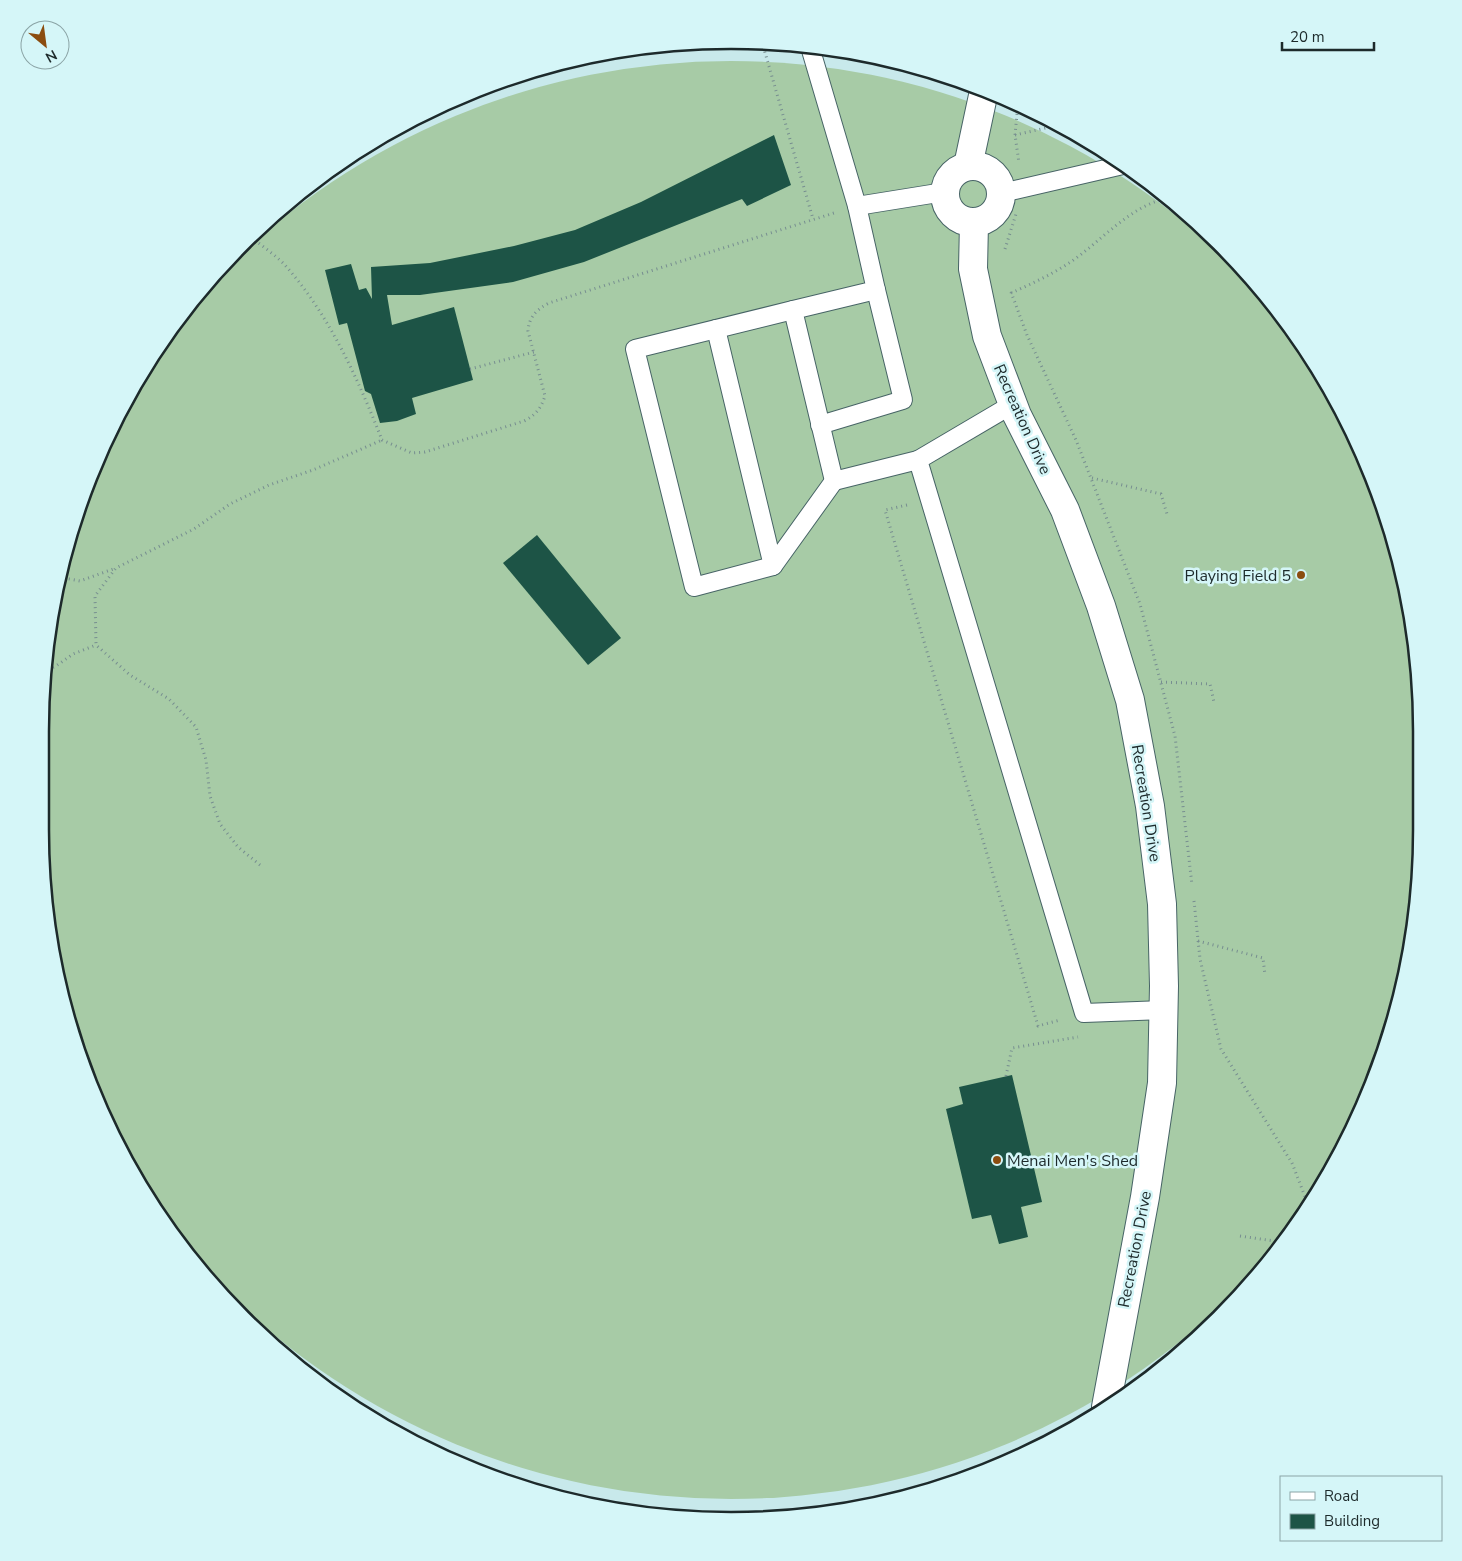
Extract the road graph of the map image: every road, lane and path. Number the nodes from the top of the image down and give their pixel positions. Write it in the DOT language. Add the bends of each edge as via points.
graph roads {
  1 [pos="764,50"];
  2 [pos="812,54"];
  3 [pos="983,97"];
  4 [pos="1049,127"];
  5 [pos="1015,135"];
  6 [pos="968,166"];
  7 [pos="1114,167"];
  8 [pos="944,192"];
  9 [pos="1002,193"];
  10 [pos="1159,200"];
  11 [pos="857,206"];
  12 [pos="813,219"];
  13 [pos="974,223"];
  14 [pos="257,242"];
  15 [pos="876,290"];
  16 [pos="1011,293"];
  17 [pos="793,310"];
  18 [pos="716,329"];
  19 [pos="534,352"];
  20 [pos="470,369"];
  21 [pos="1013,404"];
  22 [pos="820,424"];
  23 [pos="382,440"];
  24 [pos="918,460"];
  25 [pos="1091,478"];
  26 [pos="834,481"];
  27 [pos="930,499"];
  28 [pos="1167,514"];
  29 [pos="773,566"];
  30 [pos="116,568"];
  31 [pos="66,578"];
  32 [pos="96,645"];
  33 [pos="52,668"];
  34 [pos="1160,682"];
  35 [pos="1214,702"];
  36 [pos="260,865"];
  37 [pos="1198,941"];
  38 [pos="1265,975"];
  39 [pos="1164,1010"];
  40 [pos="1084,1013"];
  41 [pos="1006,1076"];
  42 [pos="1240,1236"];
  43 [pos="1275,1241"];
  44 [pos="1108,1399"];
  1 -- 12 [label="path"];
  2 -- 11 [label="lane"];
  3 -- 6 [label="street"];
  4 -- 5 [label="path"];
  6 -- 8 [label="street" via="952,175"];
  6 -- 9 [label="street" via="991,172 999,181"];
  7 -- 9 [label="lane"];
  8 -- 11 [label="lane"];
  8 -- 13 [label="street" via="952,214"];
  9 -- 13 [label="street" via="994,214"];
  10 -- 16 [label="path" via="1134,214 1069,264"];
  11 -- 12 [label="path"];
  11 -- 15 [label="lane"];
  12 -- 19 [label="path" via="549,303 529,321 528,331"];
  13 -- 21 [label="street, Recreation Drive" via="973,270 987,336"];
  14 -- 23 [label="path" via="283,263 313,301 342,351"];
  15 -- 17 [label="lane"];
  15 -- 22 [label="lane" via="903,400"];
  17 -- 18 [label="lane"];
  17 -- 22 [label="lane"];
  18 -- 29 [label="lane"];
  18 -- 29 [label="lane" via="635,349 694,587"];
  19 -- 20 [label="path"];
  19 -- 23 [label="path" via="545,396 535,415 425,452 412,453"];
  21 -- 24 [label="lane"];
  21 -- 39 [label="street, Recreation Drive" via="1065,510 1101,606 1130,700 1150,806 1162,904"];
  22 -- 26 [label="lane"];
  23 -- 30 [label="path" via="269,485 238,500 194,529"];
  24 -- 26 [label="lane"];
  24 -- 27 [label="lane"];
  25 -- 28 [label="path" via="1161,494"];
  26 -- 29 [label="lane"];
  27 -- 40 [label="lane"];
  27 -- 40 [label="path" via="885,510 1035,1016 1038,1026"];
  30 -- 31 [label="path" via="80,581"];
  30 -- 32 [label="path" via="95,596"];
  32 -- 33 [label="path" via="72,654"];
  32 -- 36 [label="path" via="130,676 169,699 196,727 206,760 210,796 220,824 238,847"];
  34 -- 35 [label="path" via="1210,684"];
  37 -- 38 [label="path" via="1263,958"];
  39 -- 40 [label="lane"];
  39 -- 44 [label="street, Recreation Drive" via="1158,1111"];
  40 -- 41 [label="path" via="1086,1036 1012,1048"];
  42 -- 43 [label="path"];
}
